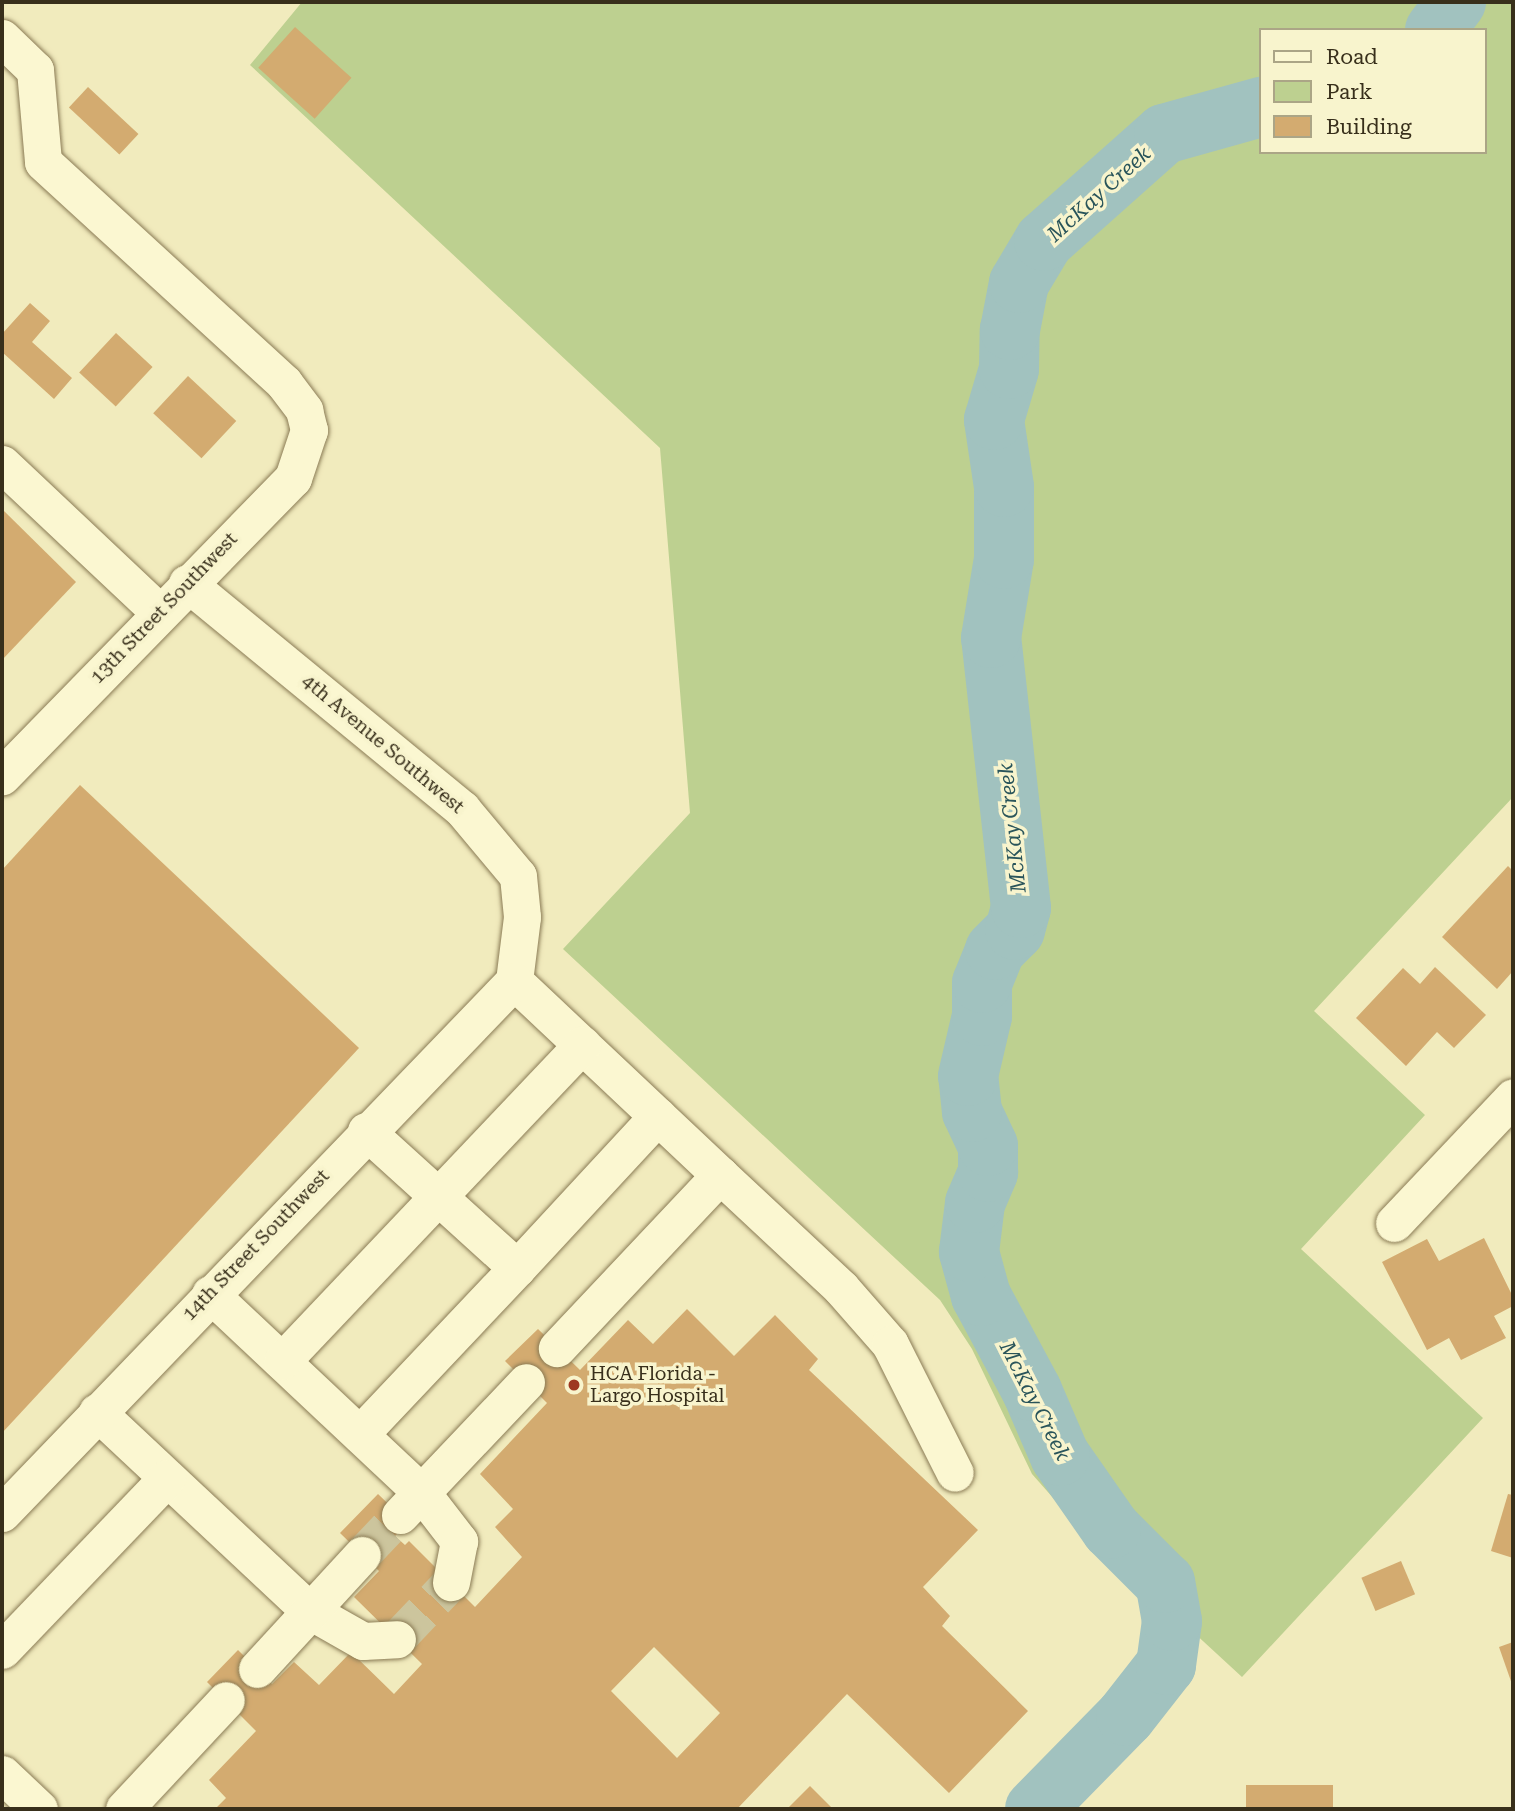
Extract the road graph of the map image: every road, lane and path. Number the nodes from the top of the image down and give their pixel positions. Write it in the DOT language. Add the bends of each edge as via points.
graph roads {
  1 [pos="2,38"];
  2 [pos="2,464"];
  3 [pos="187,583"];
  4 [pos="159,612"];
  5 [pos="2,776"];
  6 [pos="514,981"];
  7 [pos="582,1045"];
  8 [pos="1513,1097"];
  9 [pos="658,1116"];
  10 [pos="366,1131"];
  11 [pos="720,1175"];
  12 [pos="439,1197"];
  13 [pos="1394,1223"];
  14 [pos="517,1268"];
  15 [pos="210,1294"];
  16 [pos="557,1348"];
  17 [pos="282,1361"];
  18 [pos="526,1382"];
  19 [pos="97,1412"];
  20 [pos="359,1434"];
  21 [pos="955,1473"];
  22 [pos="167,1478"];
  23 [pos="411,1504"];
  24 [pos="2,1513"];
  25 [pos="362,1555"];
  26 [pos="451,1583"];
  27 [pos="310,1611"];
  28 [pos="397,1639"];
  29 [pos="2,1650"];
  30 [pos="257,1669"];
  31 [pos="226,1700"];
  32 [pos="124,1809"];
  1 -- 3 [label="street, 13th Street Southwest" via="34,70 43,162 284,383 304,410 309,430 293,478"];
  2 -- 4 [label="street"];
  3 -- 4 [label="street, 13th Street Southwest"];
  3 -- 6 [label="street, 4th Avenue Southwest" via="462,810 519,876 522,917"];
  4 -- 5 [label="street, 13th Street Southwest"];
  6 -- 7 [label="street"];
  6 -- 10 [label="street, 14th Street Southwest"];
  7 -- 9 [label="street"];
  7 -- 12 [label="street"];
  8 -- 13 [label="street"];
  9 -- 11 [label="street"];
  9 -- 14 [label="street"];
  10 -- 12 [label="street"];
  10 -- 15 [label="street, 14th Street Southwest"];
  11 -- 16 [label="street"];
  11 -- 21 [label="street" via="841,1288 890,1344"];
  12 -- 14 [label="street"];
  12 -- 17 [label="street"];
  14 -- 20 [label="street"];
  15 -- 17 [label="street"];
  15 -- 19 [label="street, 14th Street Southwest"];
  17 -- 20 [label="street"];
  18 -- 23 [label="street"];
  19 -- 22 [label="street"];
  19 -- 24 [label="street, 14th Street Southwest"];
  20 -- 23 [label="street"];
  22 -- 27 [label="street"];
  22 -- 29 [label="street"];
  23 -- 26 [label="street" via="459,1541"];
  25 -- 27 [label="street"];
  27 -- 28 [label="street" via="363,1641"];
  27 -- 30 [label="street"];
  31 -- 32 [label="street"];
}
